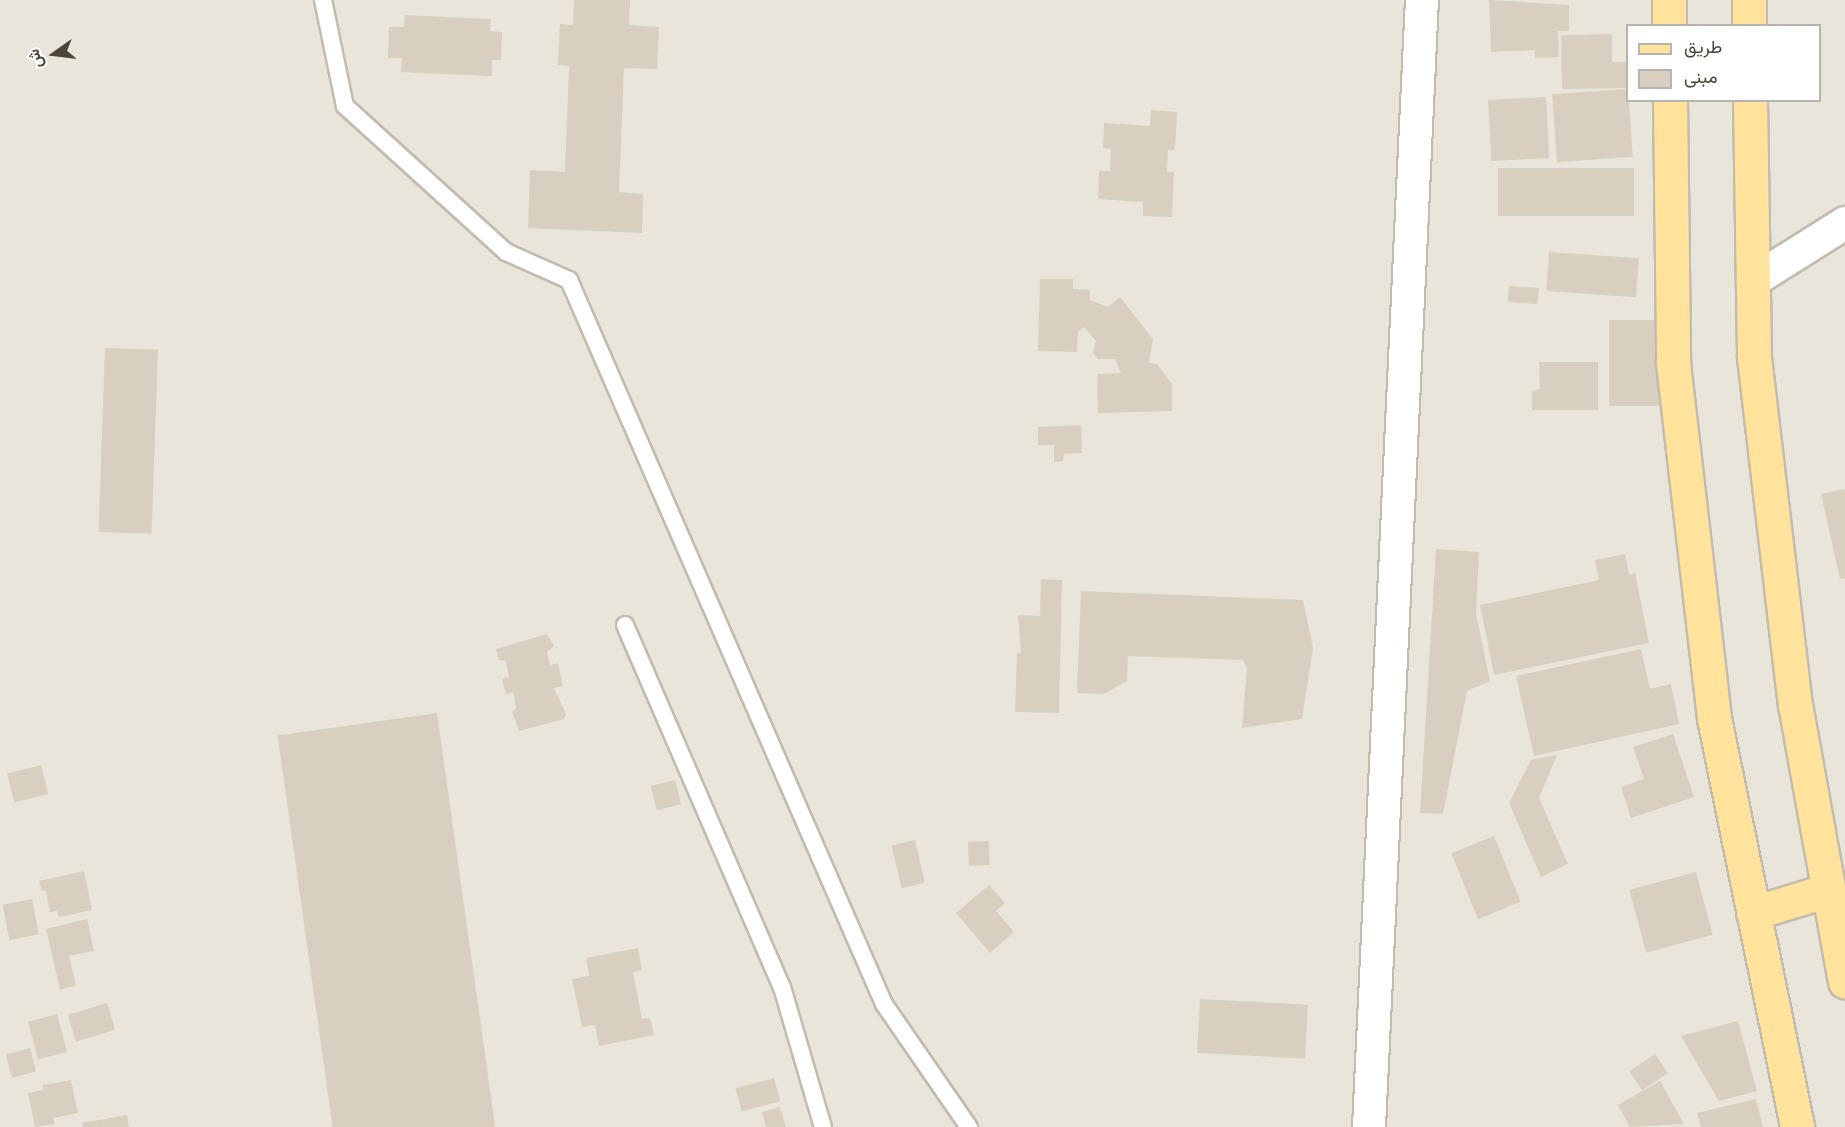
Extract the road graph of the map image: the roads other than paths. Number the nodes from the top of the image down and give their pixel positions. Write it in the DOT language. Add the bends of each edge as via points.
graph roads {
  1 [pos="322,0"];
  2 [pos="1422,0"];
  3 [pos="1669,0"];
  4 [pos="1749,0"];
  5 [pos="1669,24"];
  6 [pos="1749,24"];
  7 [pos="1670,102"];
  8 [pos="1750,102"];
  9 [pos="1845,223"];
  10 [pos="1753,281"];
  11 [pos="625,625"];
  12 [pos="1828,890"];
  13 [pos="1753,913"];
  14 [pos="1845,982"];
  15 [pos="823,1127"];
  16 [pos="969,1127"];
  17 [pos="1369,1127"];
  18 [pos="1797,1127"];
  1 -- 16 [label="lane" via="345,106 506,252 568,280 884,1004"];
  2 -- 17 [label="street"];
  3 -- 5 [label="main road"];
  4 -- 6 [label="main road"];
  7 -- 13 [label="main road" via="1673,363 1714,718"];
  8 -- 10 [label="main road"];
  9 -- 10 [label="street"];
  10 -- 12 [label="main road" via="1754,357 1795,704"];
  11 -- 15 [label="lane" via="782,987"];
  12 -- 13 [label="main road"];
  12 -- 14 [label="main road"];
  13 -- 18 [label="main road"];
}
